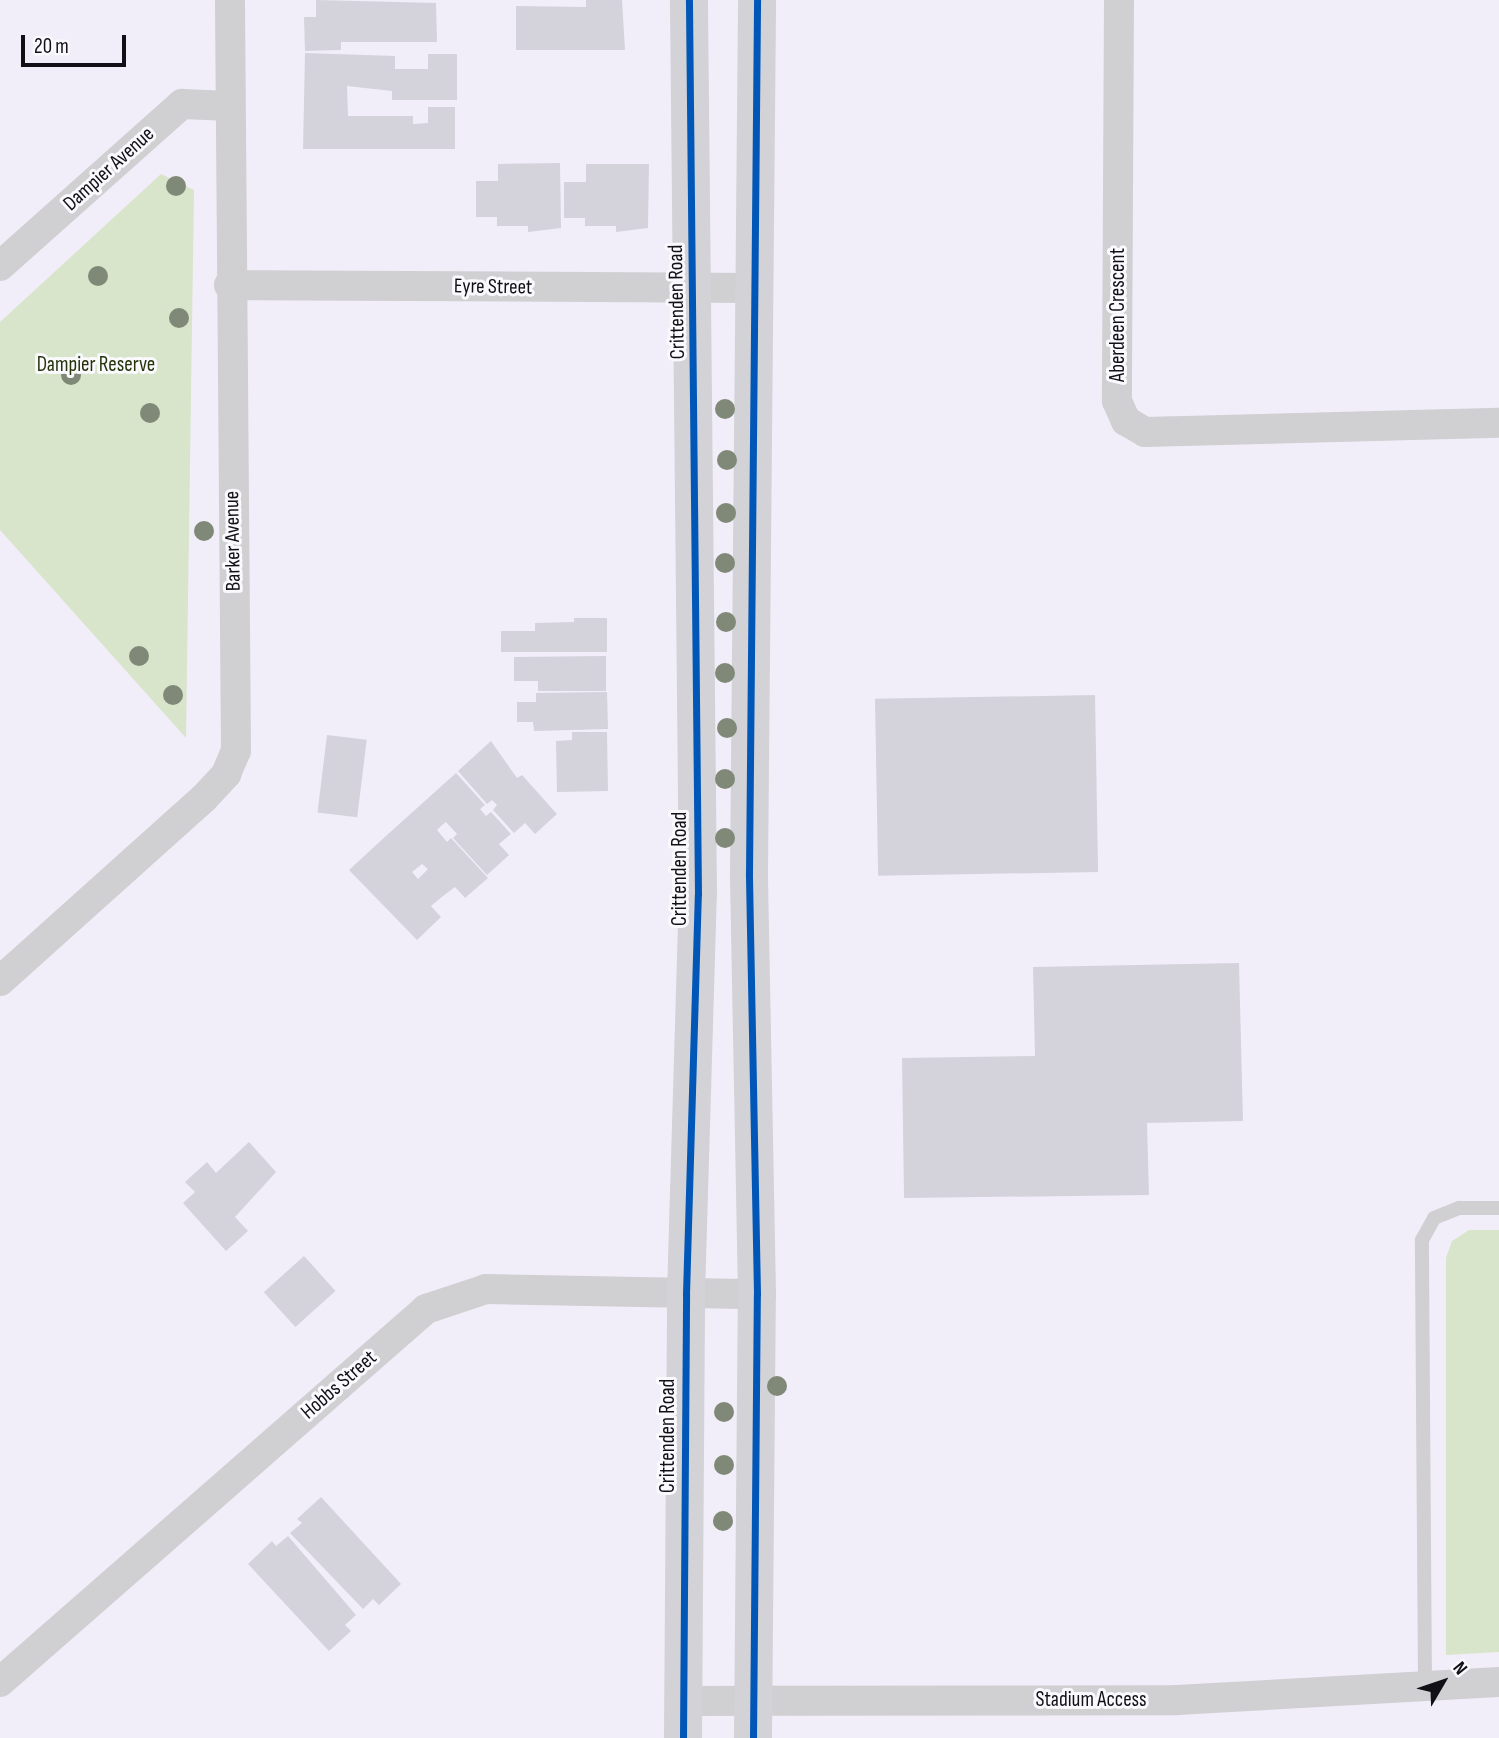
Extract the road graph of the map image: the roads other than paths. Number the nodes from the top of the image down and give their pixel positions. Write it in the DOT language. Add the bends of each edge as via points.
graph roads {
  1 [pos="230,0"];
  2 [pos="689,0"];
  3 [pos="757,0"];
  4 [pos="1119,0"];
  5 [pos="230,106"];
  6 [pos="0,266"];
  7 [pos="229,285"];
  8 [pos="756,288"];
  9 [pos="695,289"];
  10 [pos="1499,423"];
  11 [pos="0,981"];
  12 [pos="1499,1208"];
  13 [pos="686,1294"];
  14 [pos="757,1294"];
  15 [pos="0,1682"];
  16 [pos="1499,1682"];
  17 [pos="1424,1687"];
  18 [pos="683,1720"];
  19 [pos="753,1720"];
  1 -- 5 [label="street, Barker Avenue"];
  2 -- 9 [label="main road, Crittenden Road"];
  3 -- 8 [label="main road"];
  4 -- 10 [label="street, Aberdeen Crescent" via="1117,401 1126,421 1145,432"];
  5 -- 6 [label="street, Dampier Avenue" via="181,104"];
  5 -- 7 [label="street, Barker Avenue"];
  7 -- 9 [label="street, Eyre Street"];
  7 -- 11 [label="street, Barker Avenue" via="236,751 226,774 204,798"];
  8 -- 9 [label="street, Eyre Street"];
  8 -- 14 [label="main road" via="749,873"];
  9 -- 13 [label="main road, Crittenden Road" via="698,894"];
  12 -- 17 [label="lane" via="1459,1208 1434,1218 1422,1240"];
  13 -- 14 [label="street, Hobbs Street"];
  13 -- 15 [label="street, Hobbs Street" via="486,1289 426,1309"];
  13 -- 18 [label="main road, Crittenden Road"];
  14 -- 19 [label="main road"];
  16 -- 17 [label="street, Stadium Access"];
  17 -- 19 [label="street, Stadium Access"];
  18 -- 19 [label="street, Stadium Access"];
}
